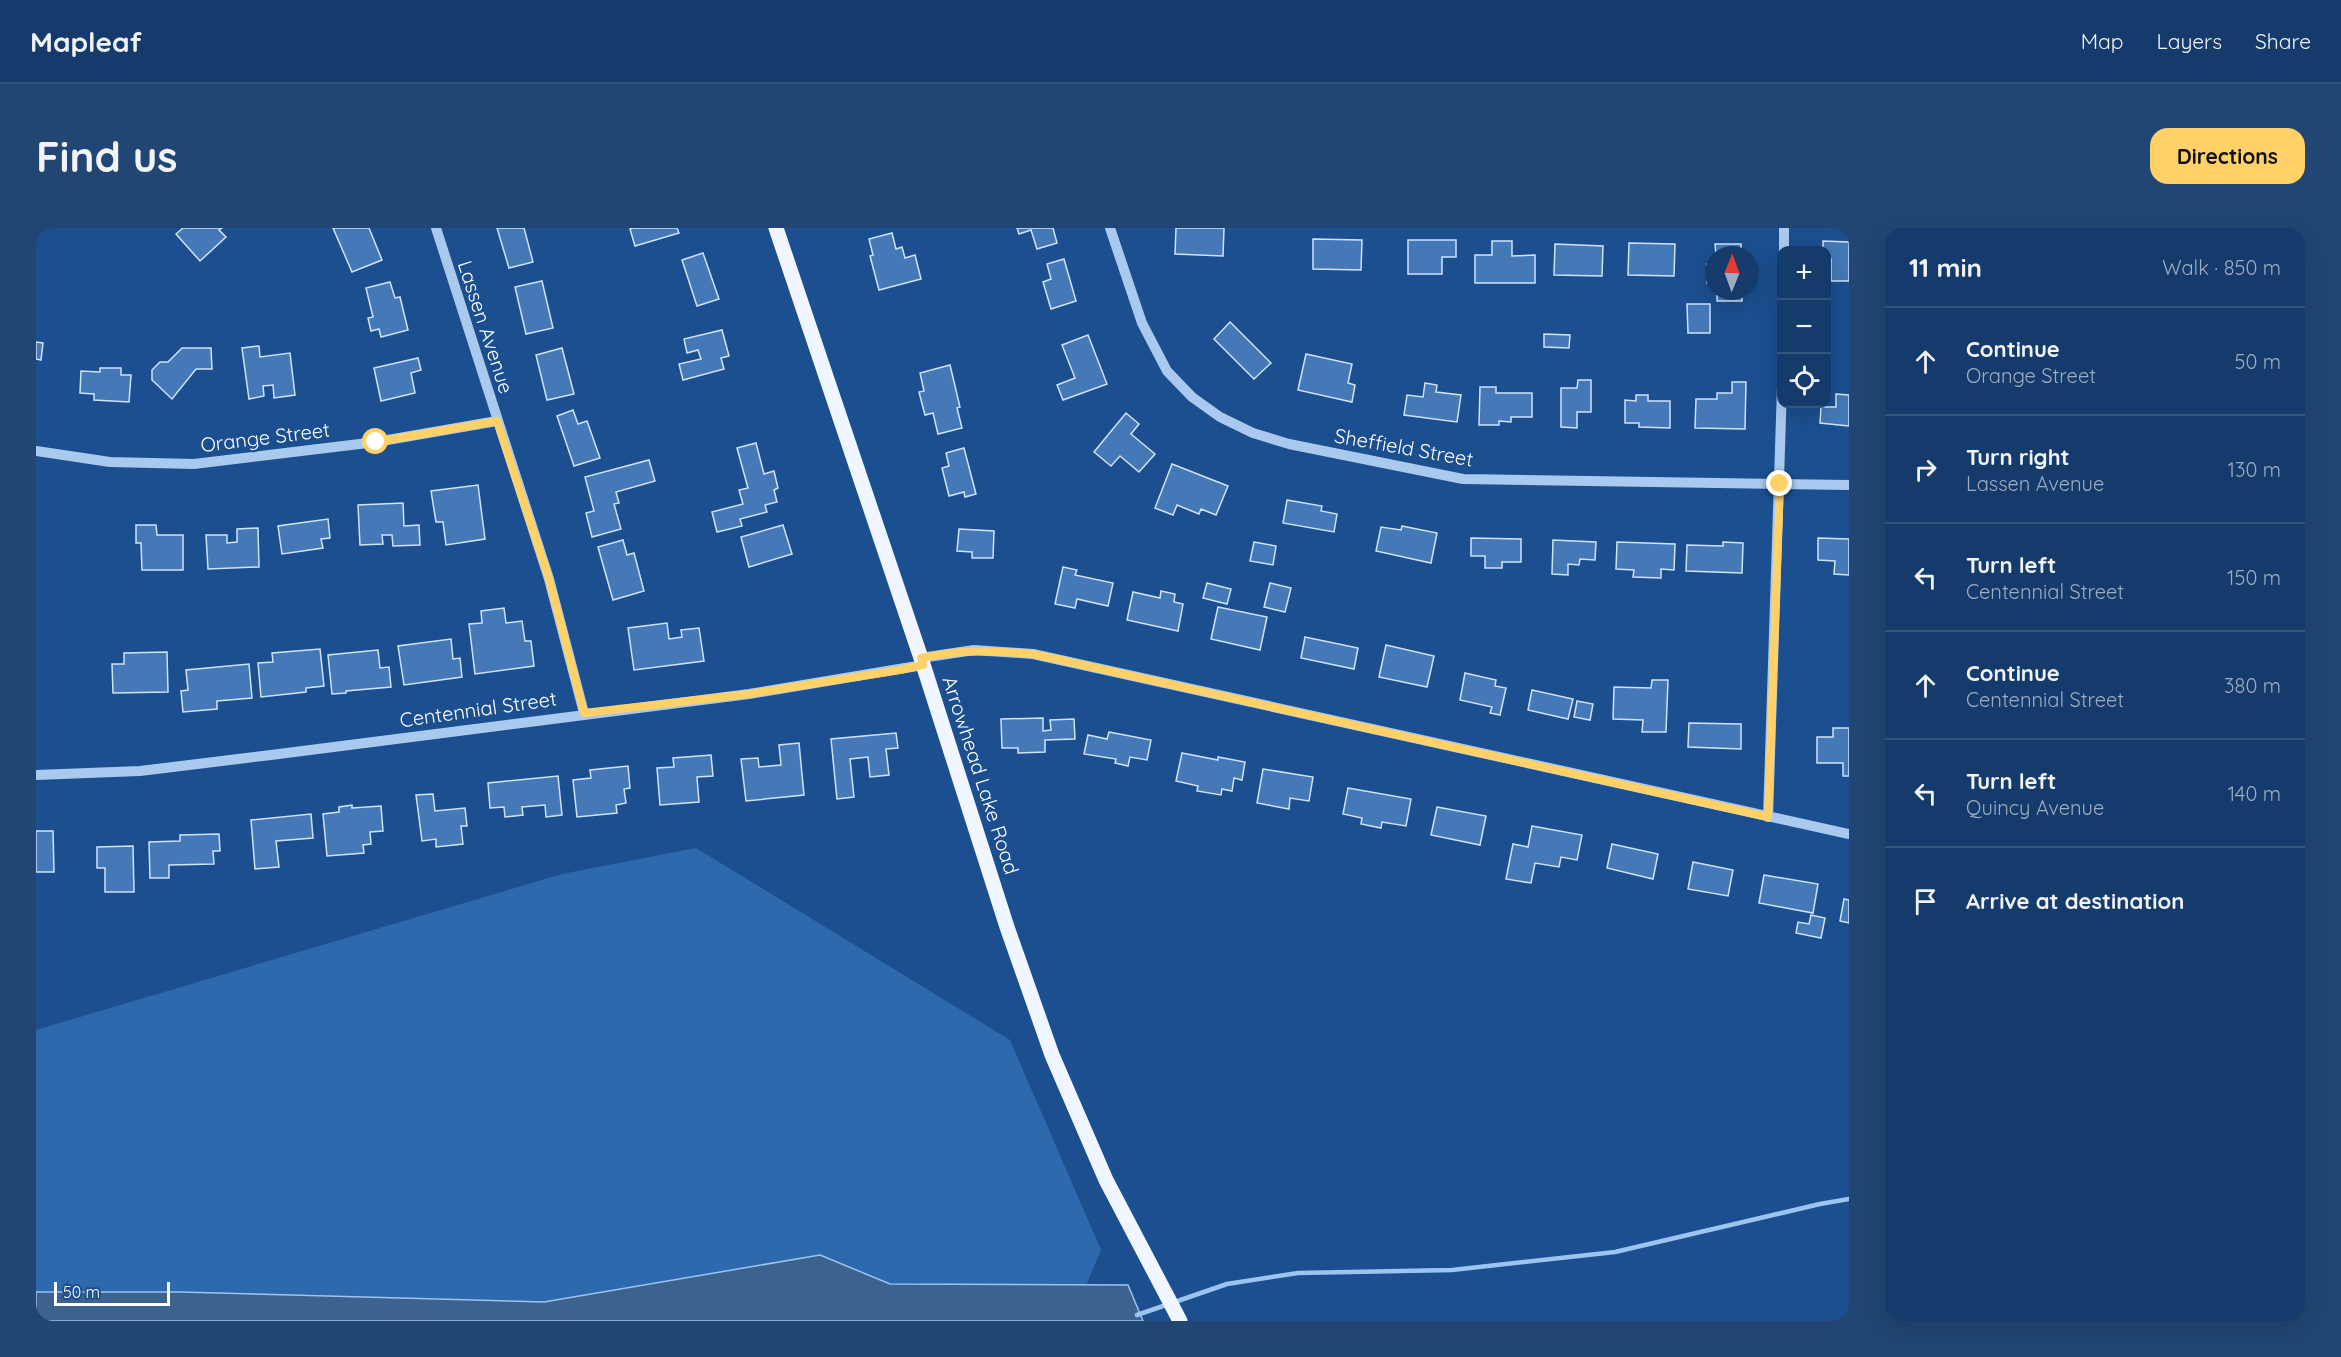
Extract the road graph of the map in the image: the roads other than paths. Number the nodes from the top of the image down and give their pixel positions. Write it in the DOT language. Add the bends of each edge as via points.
graph roads {
  1 [pos="436,228"];
  2 [pos="776,228"];
  3 [pos="1110,228"];
  4 [pos="1784,228"];
  5 [pos="1784,246"];
  6 [pos="1782,408"];
  7 [pos="497,421"];
  8 [pos="36,451"];
  9 [pos="1780,484"];
  10 [pos="1849,485"];
  11 [pos="922,662"];
  12 [pos="584,713"];
  13 [pos="36,775"];
  14 [pos="1768,817"];
  15 [pos="1849,834"];
  16 [pos="1180,1321"];
  1 -- 7 [label="street, Lassen Avenue"];
  2 -- 11 [label="main road, Arrowhead Lake Road"];
  3 -- 9 [label="street, Sheffield Street" via="1142,323 1167,372 1220,417 1253,433 1289,444 1462,479"];
  4 -- 5 [label="street"];
  6 -- 9 [label="street"];
  7 -- 8 [label="street, Orange Street" via="376,442 194,464 110,462"];
  7 -- 12 [label="street, Lassen Avenue" via="549,579"];
  9 -- 10 [label="street, Sheffield Street"];
  9 -- 14 [label="street"];
  11 -- 12 [label="street, Centennial Street" via="748,694"];
  11 -- 14 [label="street, Centennial Street" via="974,650 1033,654"];
  11 -- 16 [label="main road, Arrowhead Lake Road" via="1052,1055 1106,1180"];
  12 -- 13 [label="street, Centennial Street" via="140,771"];
  14 -- 15 [label="street, Centennial Street"];
}
